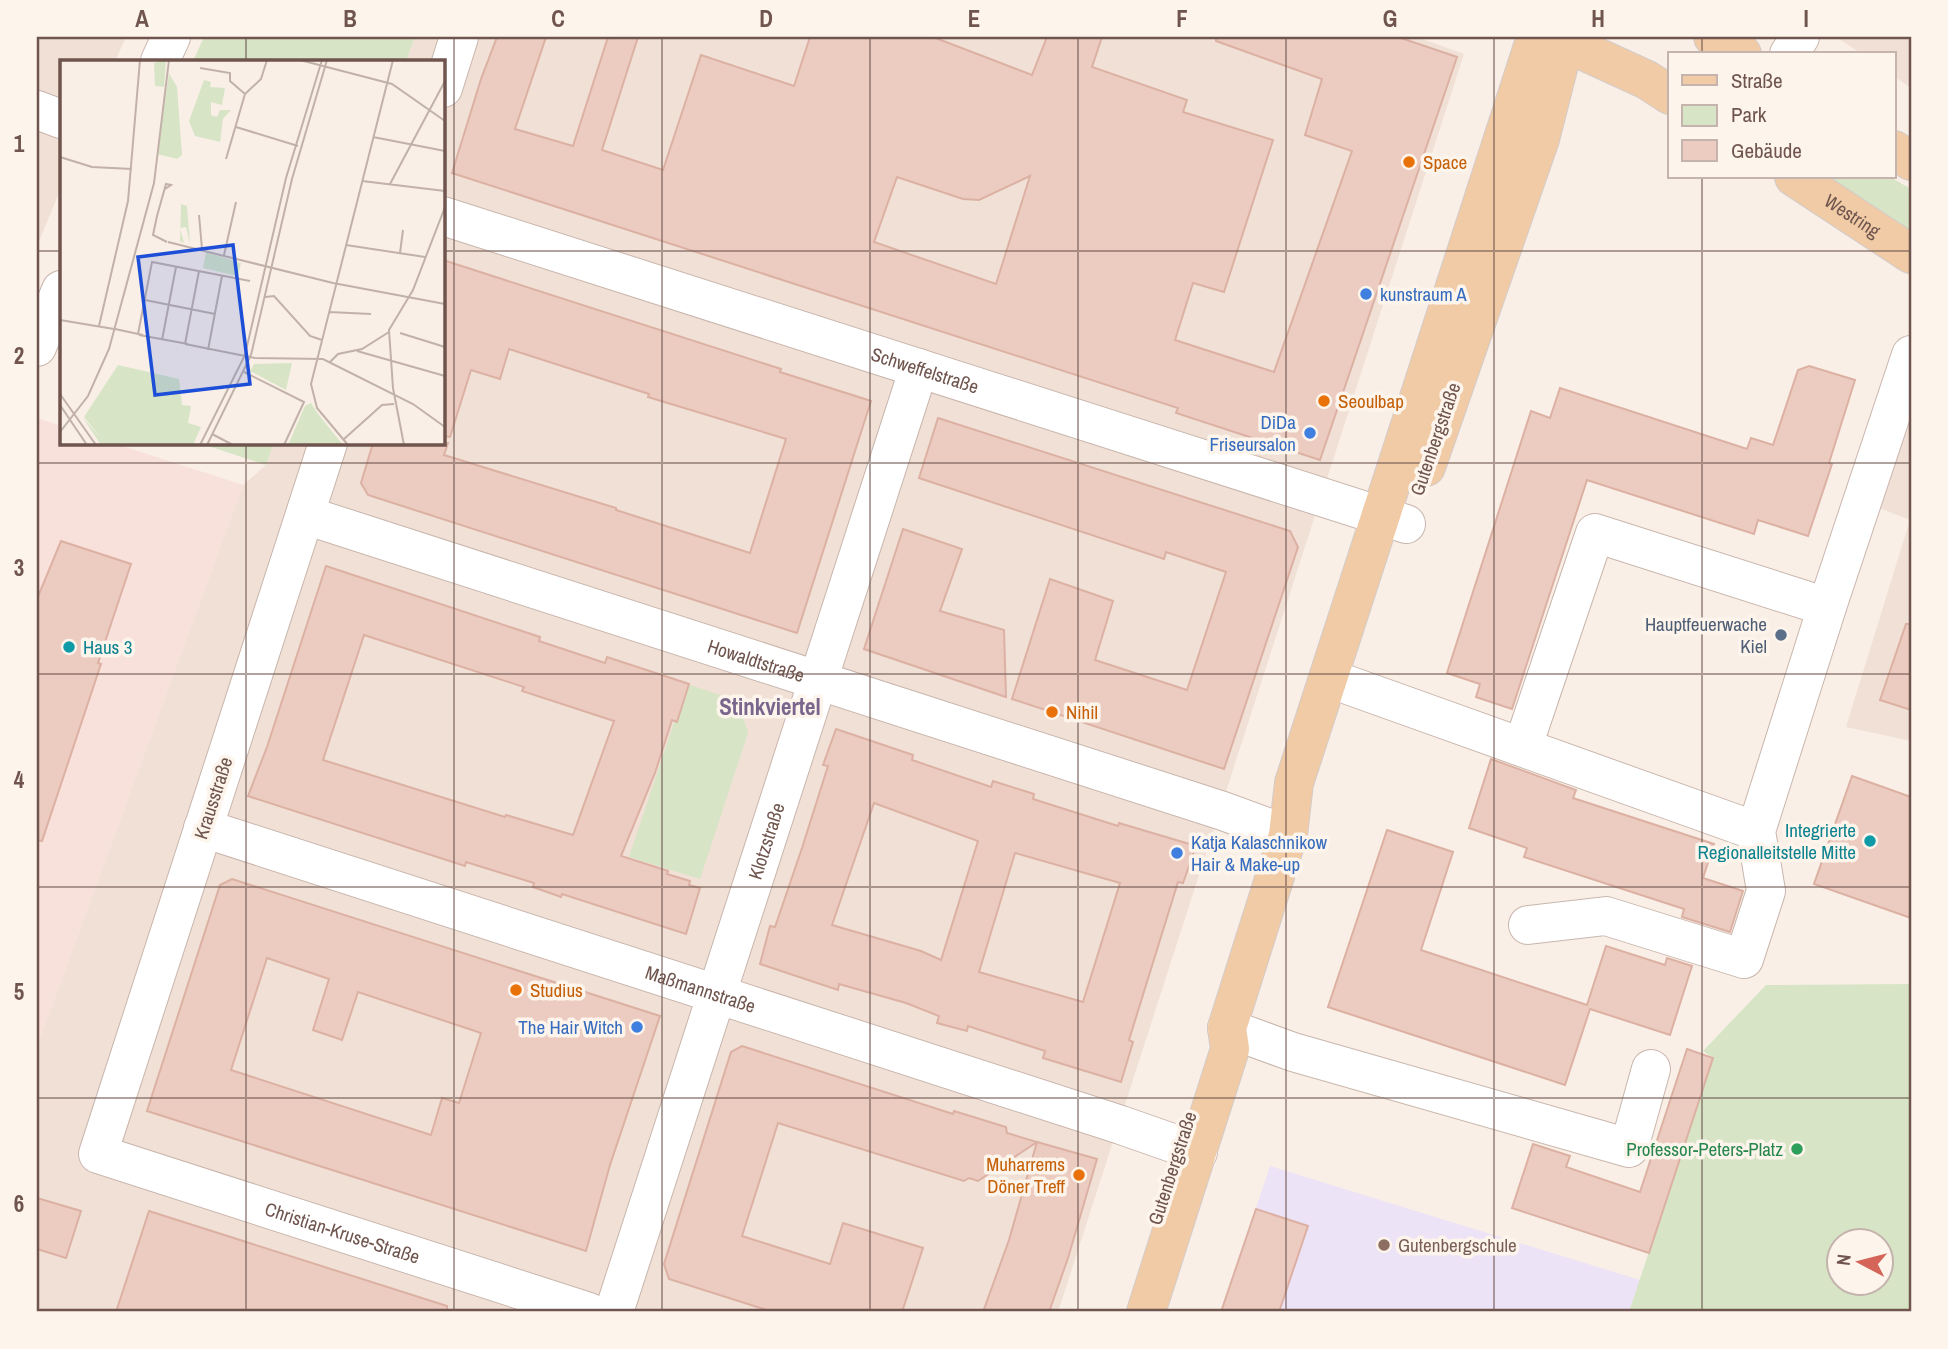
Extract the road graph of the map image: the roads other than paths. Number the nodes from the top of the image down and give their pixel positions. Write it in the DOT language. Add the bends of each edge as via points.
graph roads {
  1 [pos="171,37"];
  2 [pos="460,37"];
  3 [pos="1713,37"];
  4 [pos="1800,37"];
  5 [pos="1555,38"];
  6 [pos="1739,52"];
  7 [pos="1790,52"];
  8 [pos="160,60"];
  9 [pos="444,85"];
  10 [pos="1668,94"];
  11 [pos="37,110"];
  12 [pos="60,119"];
  13 [pos="1896,151"];
  14 [pos="1911,161"];
  15 [pos="1796,178"];
  16 [pos="444,216"];
  17 [pos="1911,254"];
  18 [pos="60,292"];
  19 [pos="37,348"];
  20 [pos="1911,355"];
  21 [pos="919,368"];
  22 [pos="328,444"];
  23 [pos="1897,447"];
  24 [pos="305,515"];
  25 [pos="1394,521"];
  26 [pos="1827,607"];
  27 [pos="819,680"];
  28 [pos="1348,685"];
  29 [pos="1523,746"];
  30 [pos="203,828"];
  31 [pos="1756,831"];
  32 [pos="1288,835"];
  33 [pos="1528,925"];
  34 [pos="717,994"];
  35 [pos="1227,1028"];
  36 [pos="1651,1069"];
  37 [pos="1188,1149"];
  38 [pos="98,1154"];
  39 [pos="589,1312"];
  40 [pos="614,1312"];
  41 [pos="1126,1312"];
  42 [pos="1146,1312"];
  1 -- 8 [label="street"];
  2 -- 9 [label="street"];
  3 -- 6 [label="main road"];
  4 -- 7 [label="street"];
  5 -- 10 [label="main road"];
  5 -- 25 [label="main road, Gutenbergstraße" via="1540,139"];
  11 -- 12 [label="street"];
  13 -- 14 [label="main road"];
  15 -- 17 [label="main road, Westring"];
  16 -- 21 [label="street, Schweffelstraße"];
  18 -- 19 [label="street"];
  20 -- 23 [label="street"];
  21 -- 25 [label="street, Schweffelstraße"];
  21 -- 27 [label="street, Klotzstraße"];
  22 -- 24 [label="street, Krausstraße"];
  23 -- 26 [label="street"];
  24 -- 27 [label="street, Howaldtstraße"];
  24 -- 30 [label="street, Krausstraße"];
  25 -- 28 [label="main road, Gutenbergstraße"];
  25 -- 32 [label="main road, Gutenbergstraße" via="1294,783"];
  26 -- 29 [label="street" via="1595,533"];
  26 -- 31 [label="street"];
  27 -- 32 [label="street, Howaldtstraße"];
  27 -- 34 [label="street, Klotzstraße"];
  28 -- 29 [label="street"];
  28 -- 32 [label="main road, Gutenbergstraße" via="1313,788"];
  29 -- 31 [label="street"];
  30 -- 34 [label="street, Maßmannstraße"];
  30 -- 38 [label="street, Krausstraße"];
  31 -- 33 [label="street" via="1766,891 1744,959 1606,916"];
  32 -- 35 [label="main road, Gutenbergstraße"];
  34 -- 37 [label="street, Maßmannstraße"];
  34 -- 40 [label="street, Klotzstraße"];
  35 -- 36 [label="street" via="1306,1056 1629,1148"];
  35 -- 37 [label="main road, Gutenbergstraße" via="1230,1049"];
  37 -- 41 [label="main road, Gutenbergstraße"];
  37 -- 42 [label="main road, Gutenbergstraße"];
  38 -- 39 [label="street, Christian-Kruse-Straße"];
}
